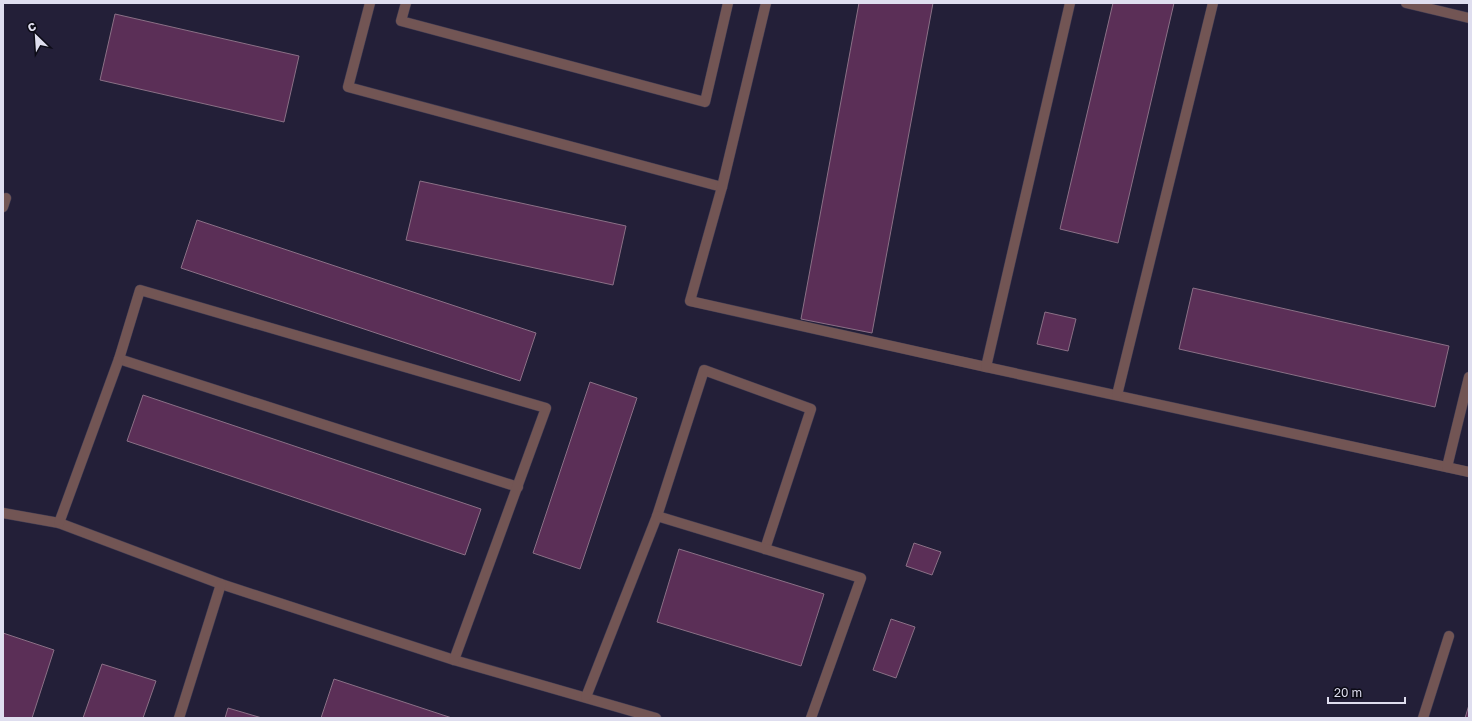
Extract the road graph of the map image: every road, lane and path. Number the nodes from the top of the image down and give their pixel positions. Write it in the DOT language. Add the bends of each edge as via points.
graph roads {
  1 [pos="370,3"];
  2 [pos="406,3"];
  3 [pos="728,3"];
  4 [pos="766,3"];
  5 [pos="1070,3"];
  6 [pos="1213,3"];
  7 [pos="1406,3"];
  8 [pos="1469,18"];
  9 [pos="722,187"];
  10 [pos="118,359"];
  11 [pos="986,367"];
  12 [pos="1469,377"];
  13 [pos="1117,395"];
  14 [pos="1447,467"];
  15 [pos="1469,472"];
  16 [pos="518,487"];
  17 [pos="3,513"];
  18 [pos="657,516"];
  19 [pos="59,523"];
  20 [pos="765,548"];
  21 [pos="221,584"];
  22 [pos="1449,636"];
  23 [pos="454,660"];
  24 [pos="586,697"];
  25 [pos="179,718"];
  26 [pos="656,718"];
  27 [pos="811,718"];
  28 [pos="1423,718"];
  1 -- 9 [label="lane" via="348,87"];
  2 -- 3 [label="lane" via="401,21 705,102"];
  4 -- 9 [label="lane"];
  5 -- 11 [label="lane"];
  6 -- 13 [label="lane"];
  7 -- 8 [label="lane"];
  9 -- 11 [label="lane" via="690,301"];
  10 -- 16 [label="lane"];
  10 -- 16 [label="lane" via="140,290 546,408"];
  10 -- 19 [label="lane"];
  11 -- 13 [label="lane"];
  12 -- 14 [label="lane"];
  13 -- 14 [label="lane"];
  14 -- 15 [label="lane"];
  16 -- 23 [label="lane"];
  17 -- 19 [label="lane"];
  18 -- 20 [label="lane"];
  18 -- 20 [label="lane" via="704,370 811,409"];
  18 -- 24 [label="lane"];
  19 -- 21 [label="lane"];
  20 -- 27 [label="lane" via="861,578"];
  21 -- 23 [label="lane"];
  21 -- 25 [label="lane"];
  22 -- 28 [label="lane"];
  23 -- 24 [label="lane"];
  24 -- 26 [label="lane"];
}
